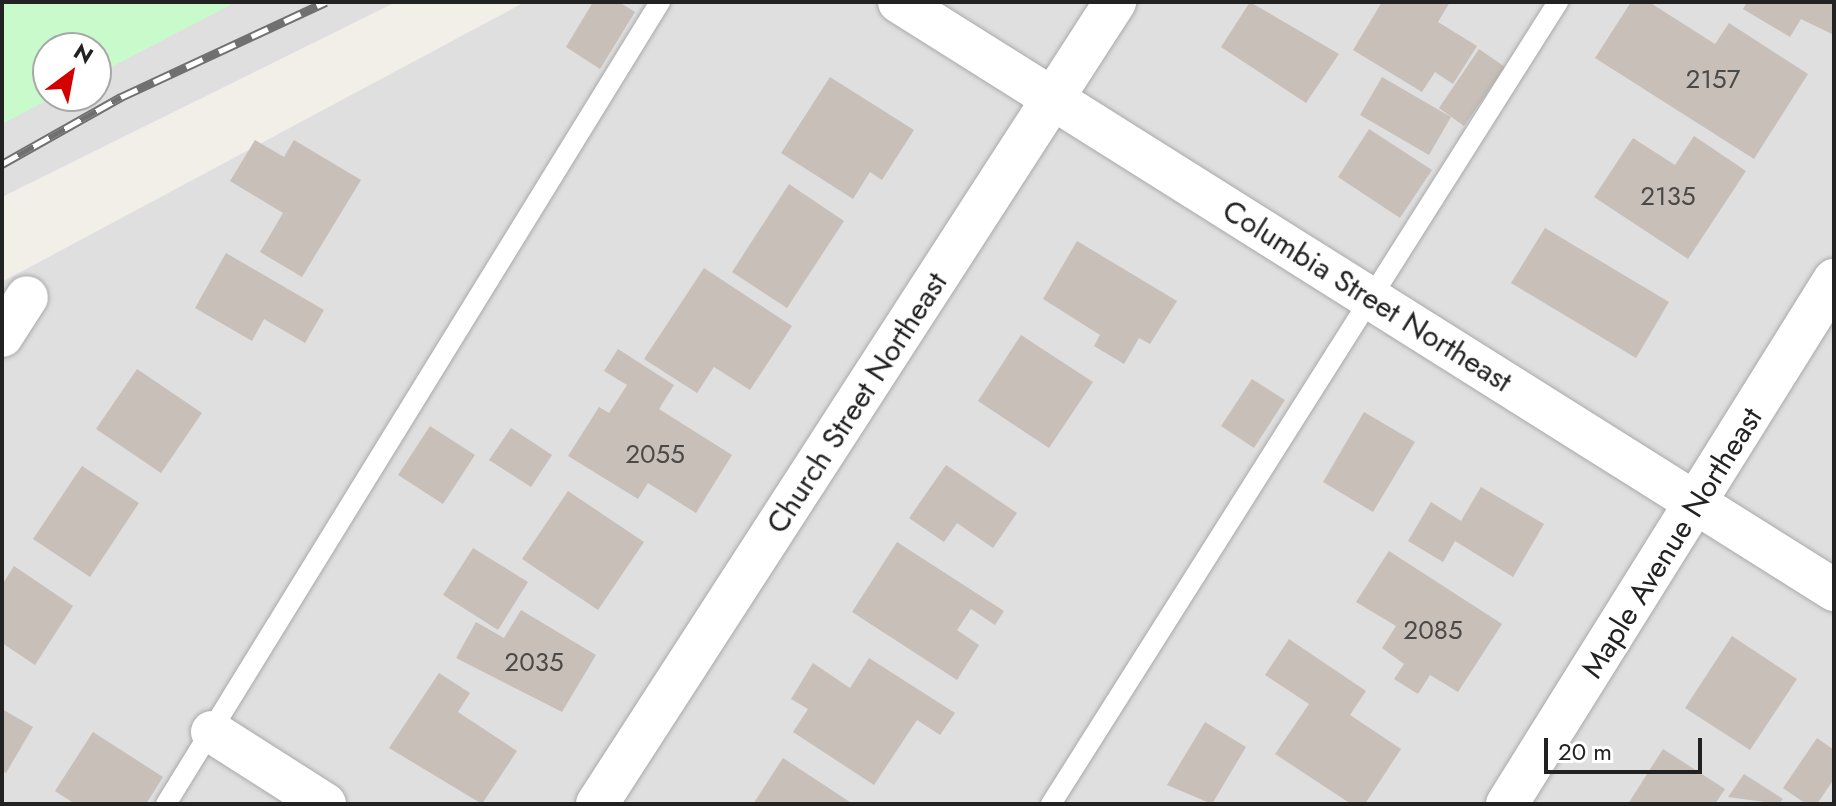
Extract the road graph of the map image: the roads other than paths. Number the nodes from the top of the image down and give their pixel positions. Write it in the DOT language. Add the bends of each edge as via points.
graph roads {
  1 [pos="660,2"];
  2 [pos="899,2"];
  3 [pos="1115,2"];
  4 [pos="1558,2"];
  5 [pos="1054,100"];
  6 [pos="1834,280"];
  7 [pos="1370,296"];
  8 [pos="27,297"];
  9 [pos="2,336"];
  10 [pos="1697,505"];
  11 [pos="1834,590"];
  12 [pos="212,732"];
  13 [pos="166,804"];
  14 [pos="325,804"];
  15 [pos="597,804"];
  16 [pos="1051,804"];
  17 [pos="1507,804"];
  1 -- 12 [label="lane"];
  2 -- 5 [label="street, Columbia Street Northeast"];
  3 -- 5 [label="street, Church Street Northeast"];
  4 -- 7 [label="lane"];
  5 -- 7 [label="street, Columbia Street Northeast"];
  5 -- 15 [label="street, Church Street Northeast"];
  6 -- 10 [label="street, Maple Avenue Northeast"];
  7 -- 10 [label="street, Columbia Street Northeast"];
  7 -- 16 [label="lane"];
  8 -- 9 [label="street"];
  10 -- 11 [label="street, Columbia Street Northeast"];
  10 -- 17 [label="street, Maple Avenue Northeast"];
  12 -- 13 [label="lane"];
  12 -- 14 [label="street"];
}
